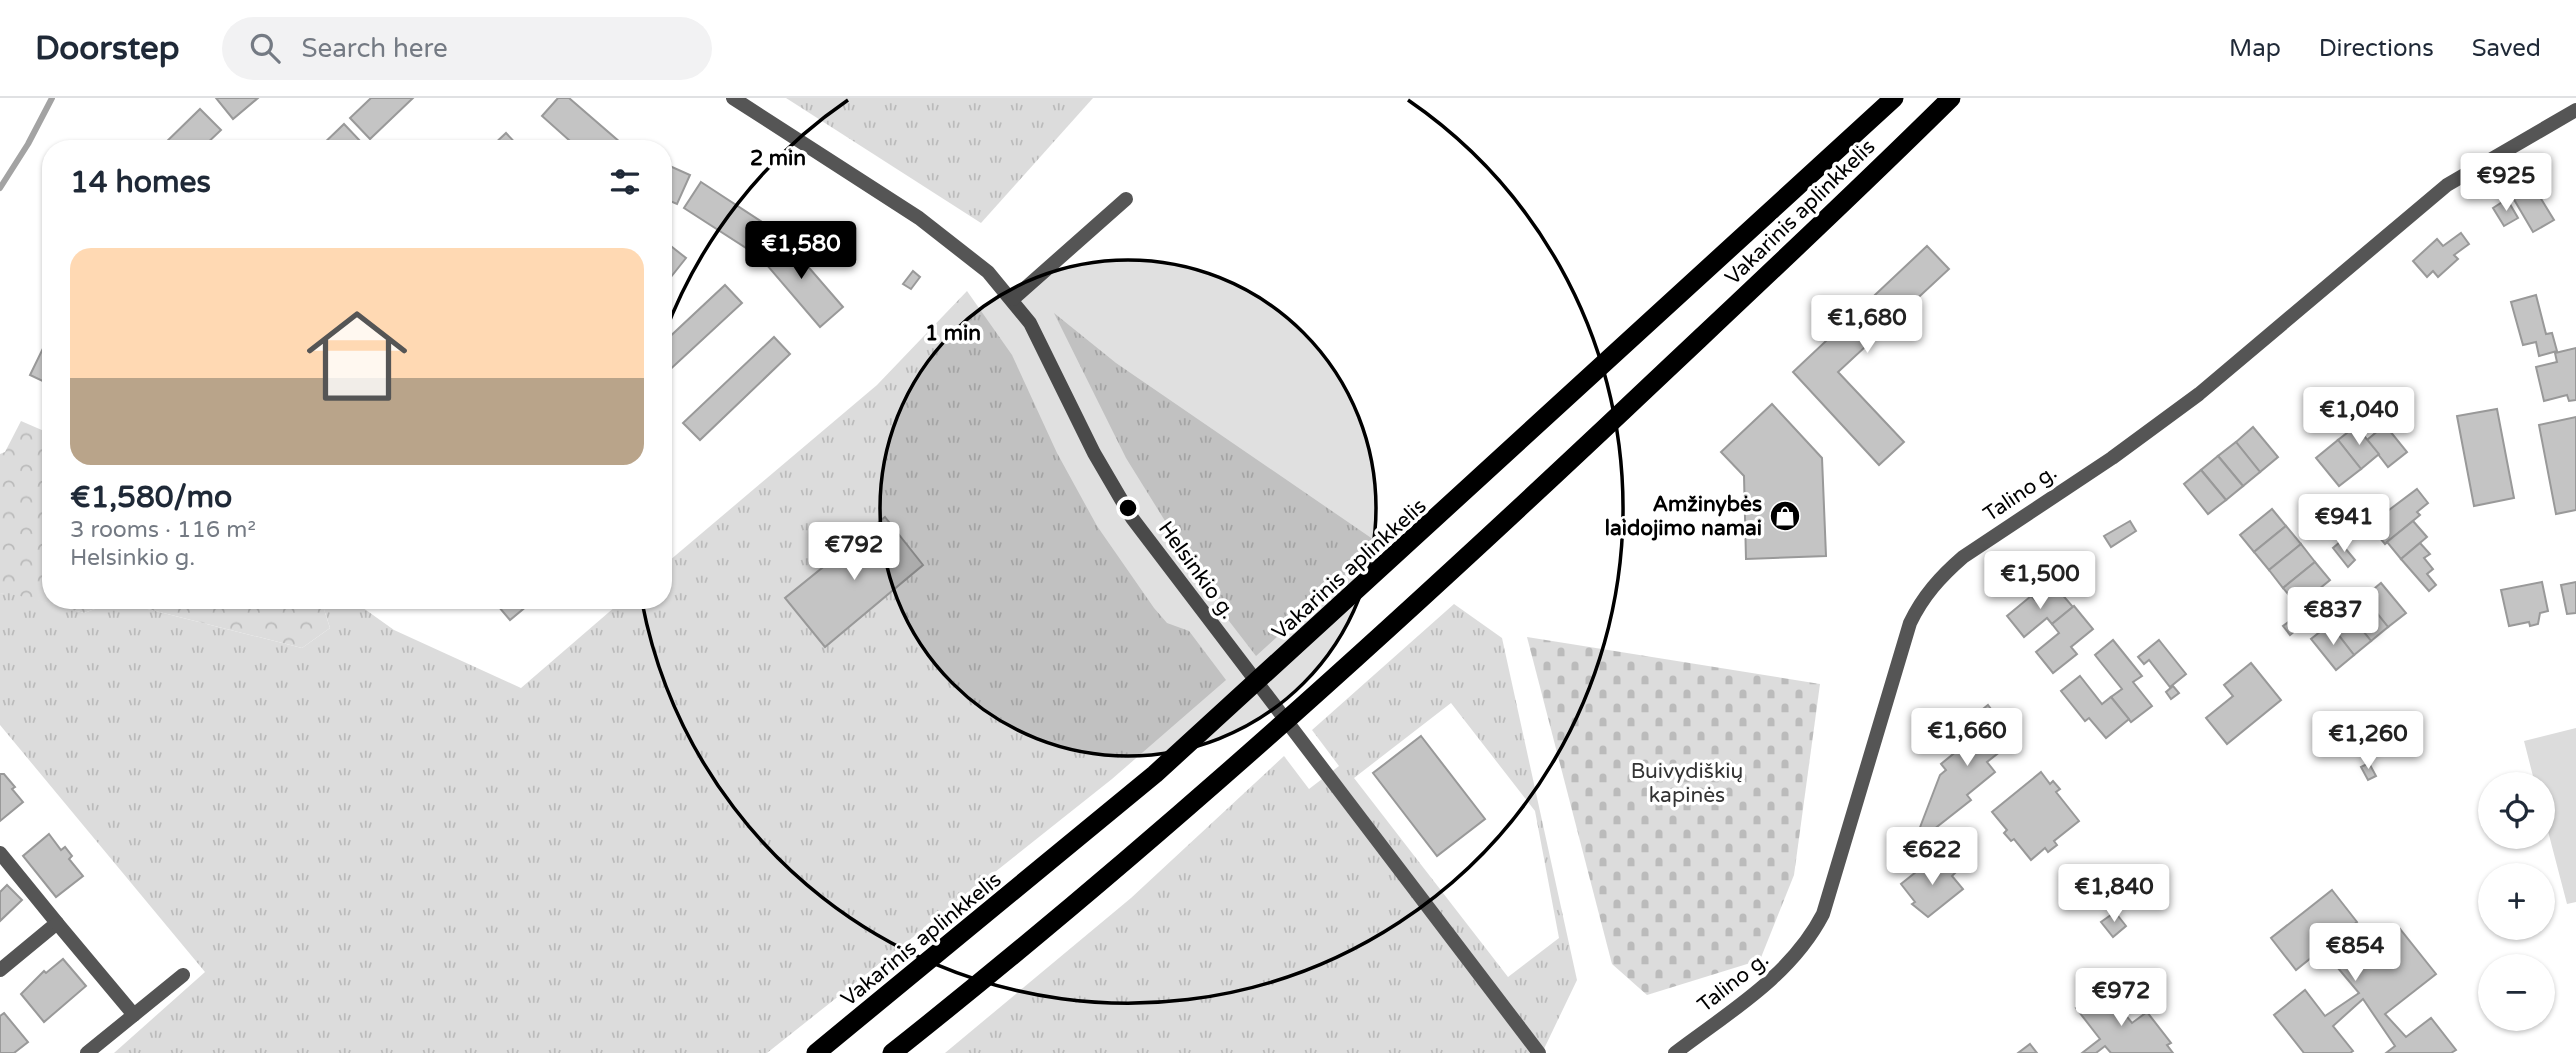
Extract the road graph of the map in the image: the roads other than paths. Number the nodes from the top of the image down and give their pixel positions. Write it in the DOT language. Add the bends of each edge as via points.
graph roads {
  1 [pos="733,98"];
  2 [pos="1894,98"];
  3 [pos="1951,98"];
  4 [pos="2576,110"];
  5 [pos="1126,200"];
  6 [pos="1013,299"];
  7 [pos="0,853"];
  8 [pos="57,923"];
  9 [pos="0,970"];
  10 [pos="183,975"];
  11 [pos="134,1015"];
  12 [pos="87,1053"];
  13 [pos="816,1053"];
  14 [pos="892,1053"];
  15 [pos="1539,1053"];
  16 [pos="1675,1053"];
  1 -- 6 [label="street, Helsinkio g." via="951,240"];
  2 -- 13 [label="highway, Vakarinis aplinkkelis" via="1155,774"];
  3 -- 14 [label="highway, Vakarinis aplinkkelis" via="1334,680 1126,861"];
  4 -- 16 [label="street, Talino g." via="2447,185 2199,394 1942,575 1910,623 1823,914 1811,937 1778,975"];
  5 -- 6 [label="street"];
  6 -- 15 [label="street, Helsinkio g." via="1045,349 1094,453 1132,518"];
  7 -- 8 [label="street"];
  8 -- 9 [label="street"];
  8 -- 11 [label="street"];
  10 -- 11 [label="street"];
  11 -- 12 [label="street"];
}
